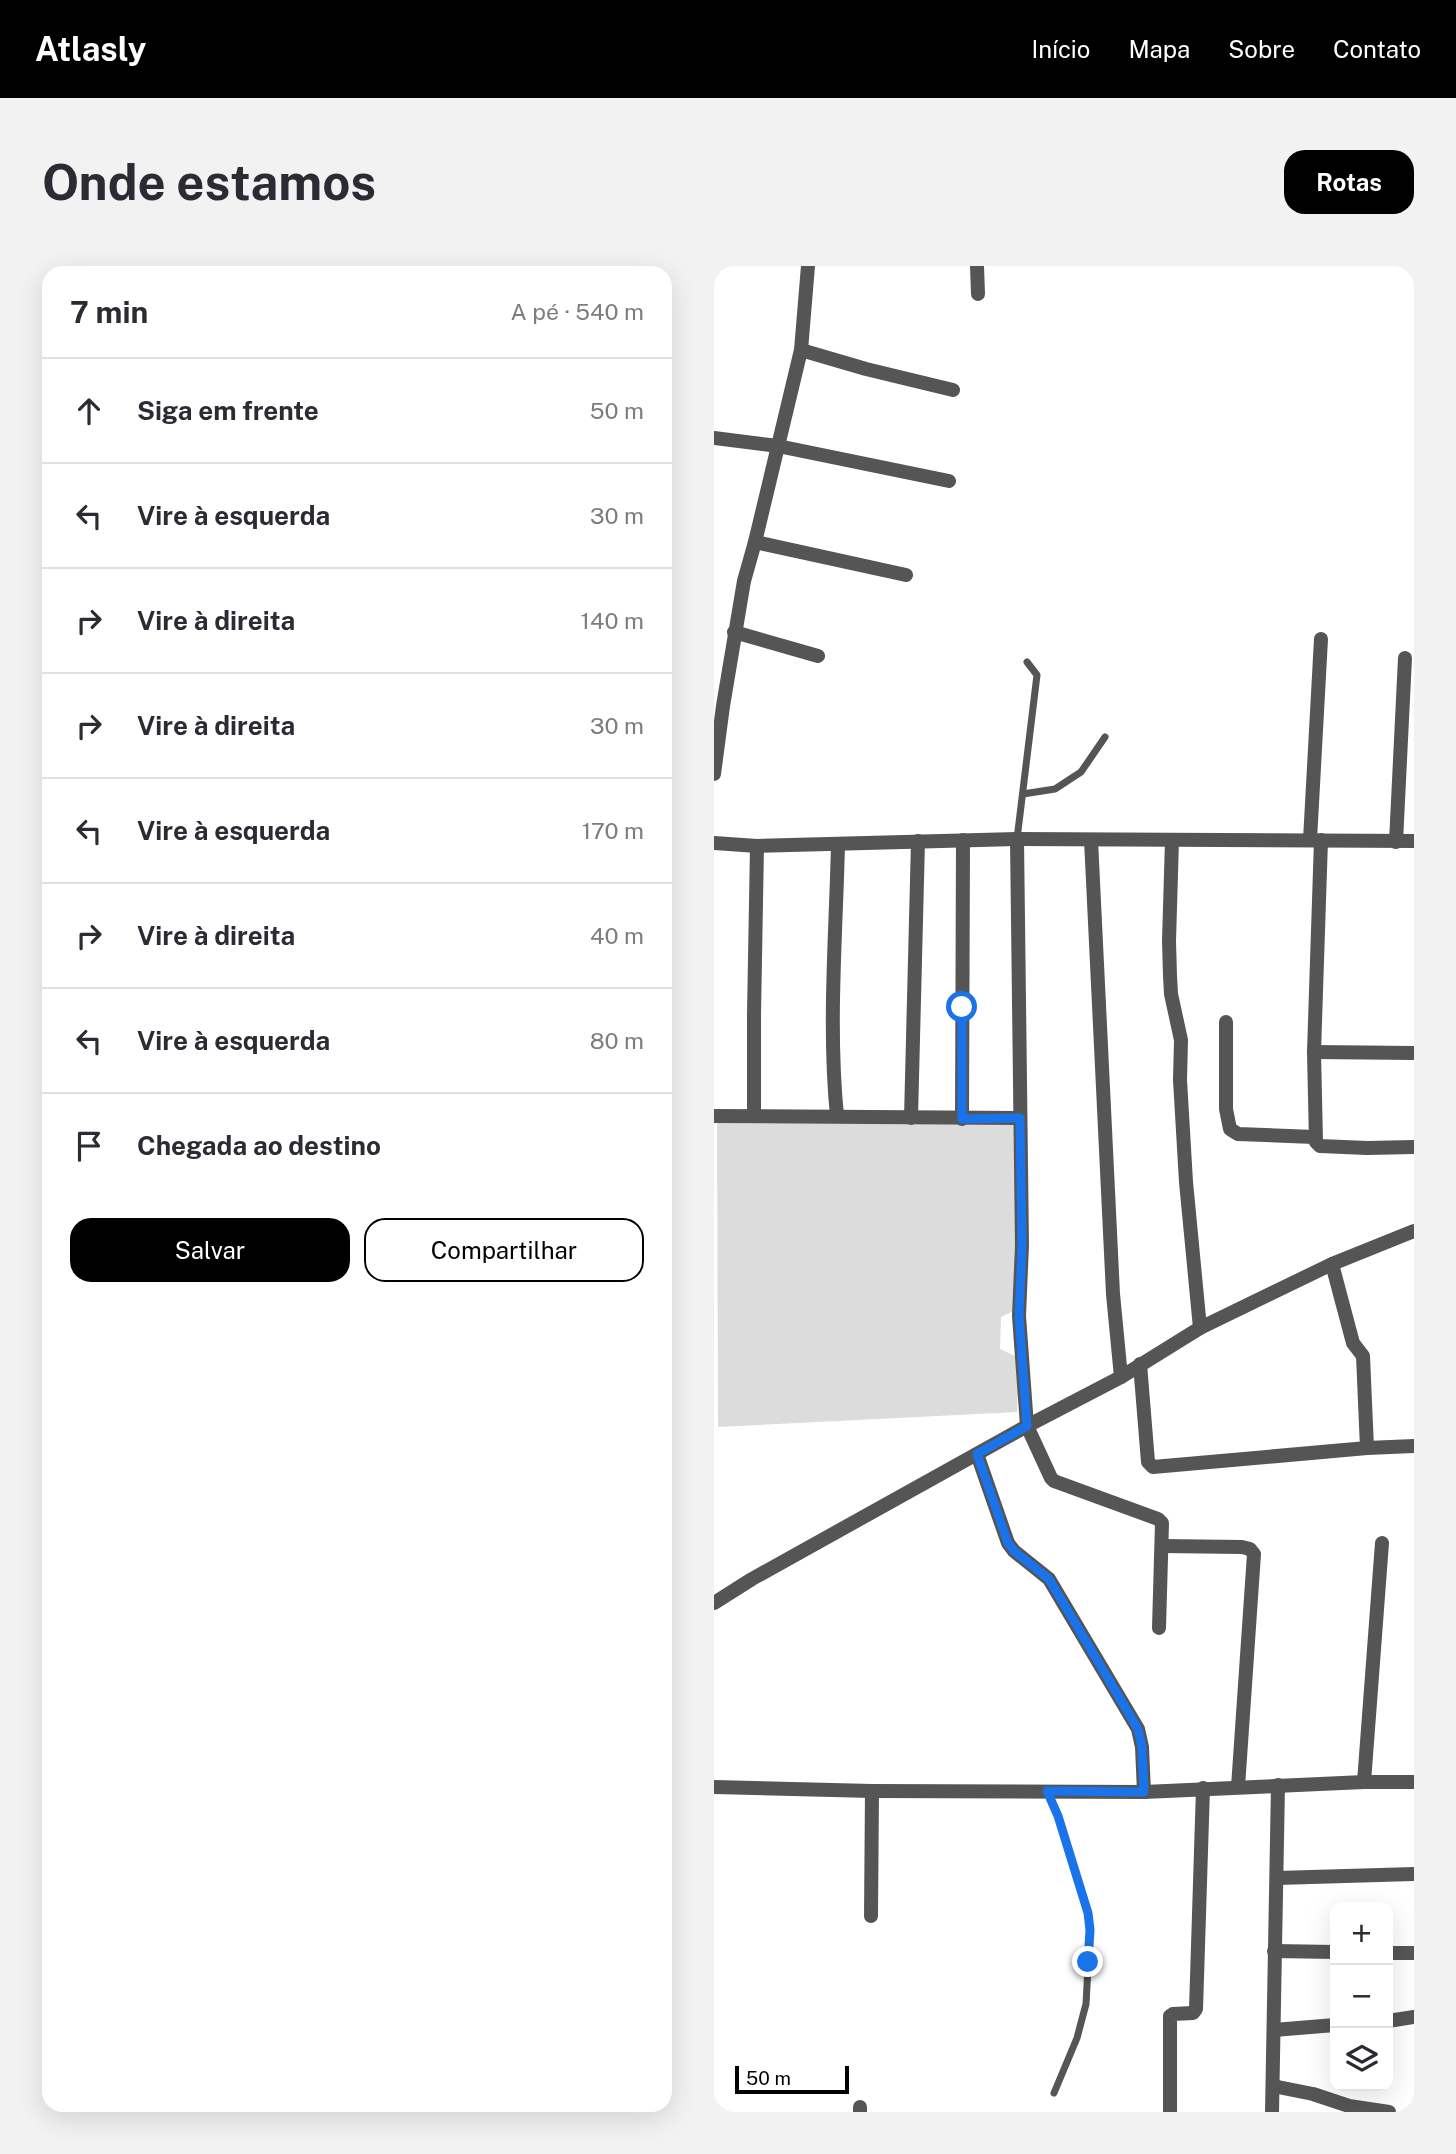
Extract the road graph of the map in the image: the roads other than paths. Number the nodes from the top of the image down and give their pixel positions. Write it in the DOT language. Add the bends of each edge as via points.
graph roads {
  1 [pos="808,266"];
  2 [pos="977,266"];
  3 [pos="978,294"];
  4 [pos="801,350"];
  5 [pos="953,390"];
  6 [pos="714,438"];
  7 [pos="778,446"];
  8 [pos="949,481"];
  9 [pos="755,542"];
  10 [pos="906,575"];
  11 [pos="734,632"];
  12 [pos="1321,639"];
  13 [pos="818,656"];
  14 [pos="1405,658"];
  15 [pos="1027,662"];
  16 [pos="1105,737"];
  17 [pos="714,774"];
  18 [pos="1023,794"];
  19 [pos="1017,839"];
  20 [pos="963,840"];
  21 [pos="1091,840"];
  22 [pos="1172,840"];
  23 [pos="1316,840"];
  24 [pos="918,841"];
  25 [pos="1414,841"];
  26 [pos="1396,842"];
  27 [pos="714,843"];
  28 [pos="838,844"];
  29 [pos="757,846"];
  30 [pos="1226,1022"];
  31 [pos="1314,1052"];
  32 [pos="1414,1053"];
  33 [pos="754,1115"];
  34 [pos="714,1116"];
  35 [pos="837,1116"];
  36 [pos="911,1118"];
  37 [pos="1020,1118"];
  38 [pos="962,1119"];
  39 [pos="1314,1137"];
  40 [pos="1414,1147"];
  41 [pos="1414,1231"];
  42 [pos="1332,1264"];
  43 [pos="1200,1328"];
  44 [pos="1140,1364"];
  45 [pos="1121,1377"];
  46 [pos="1027,1426"];
  47 [pos="1414,1446"];
  48 [pos="1367,1448"];
  49 [pos="977,1454"];
  50 [pos="1382,1543"];
  51 [pos="1162,1546"];
  52 [pos="714,1603"];
  53 [pos="1159,1628"];
  54 [pos="1364,1782"];
  55 [pos="1414,1782"];
  56 [pos="1279,1785"];
  57 [pos="714,1787"];
  58 [pos="1238,1787"];
  59 [pos="1203,1788"];
  60 [pos="872,1791"];
  61 [pos="1047,1791"];
  62 [pos="1144,1792"];
  63 [pos="1414,1874"];
  64 [pos="1277,1878"];
  65 [pos="871,1916"];
  66 [pos="1274,1951"];
  67 [pos="1330,1952"];
  68 [pos="1393,1953"];
  69 [pos="1414,1953"];
  70 [pos="1414,2017"];
  71 [pos="1393,2020"];
  72 [pos="1330,2025"];
  73 [pos="1274,2030"];
  74 [pos="1273,2086"];
  75 [pos="1054,2093"];
  76 [pos="1170,2112"];
  77 [pos="1272,2112"];
  78 [pos="1388,2112"];
  1 -- 4 [label="street"];
  2 -- 3 [label="street"];
  4 -- 5 [label="street"];
  4 -- 7 [label="street"];
  6 -- 7 [label="street"];
  7 -- 8 [label="street"];
  7 -- 9 [label="street"];
  9 -- 10 [label="street"];
  9 -- 11 [label="street"];
  11 -- 13 [label="street"];
  11 -- 17 [label="street"];
  12 -- 23 [label="street"];
  14 -- 26 [label="street"];
  15 -- 18 [label="lane" via="1037,675"];
  16 -- 18 [label="lane" via="1081,772 1055,789"];
  18 -- 19 [label="lane"];
  19 -- 20 [label="street"];
  19 -- 21 [label="street"];
  19 -- 37 [label="street"];
  20 -- 24 [label="street"];
  20 -- 38 [label="street"];
  21 -- 22 [label="street"];
  21 -- 45 [label="street"];
  22 -- 23 [label="street"];
  22 -- 43 [label="street" via="1171,994 1181,1040 1186,1181"];
  23 -- 26 [label="street"];
  23 -- 31 [label="street"];
  24 -- 28 [label="street"];
  24 -- 36 [label="street"];
  25 -- 26 [label="street"];
  27 -- 29 [label="street"];
  28 -- 29 [label="street"];
  28 -- 35 [label="street" via="833,1022"];
  29 -- 33 [label="street"];
  30 -- 39 [label="street" via="1230,1129 1238,1134"];
  31 -- 32 [label="street"];
  31 -- 39 [label="street"];
  33 -- 34 [label="street"];
  33 -- 35 [label="street"];
  35 -- 36 [label="street"];
  36 -- 38 [label="street"];
  37 -- 38 [label="street"];
  37 -- 46 [label="street" via="1019,1316"];
  39 -- 40 [label="street" via="1320,1146"];
  41 -- 42 [label="street"];
  42 -- 43 [label="street"];
  42 -- 48 [label="street" via="1353,1343 1363,1356"];
  43 -- 44 [label="street"];
  44 -- 45 [label="street"];
  44 -- 48 [label="street" via="1148,1462 1153,1467"];
  45 -- 46 [label="street"];
  46 -- 49 [label="street"];
  46 -- 51 [label="street" via="1051,1478 1158,1519"];
  47 -- 48 [label="street"];
  49 -- 52 [label="street"];
  49 -- 62 [label="street" via="1008,1543 1049,1579 1138,1729"];
  50 -- 54 [label="street"];
  51 -- 53 [label="street"];
  51 -- 58 [label="street" via="1242,1547 1254,1554"];
  54 -- 55 [label="street"];
  54 -- 56 [label="street"];
  56 -- 58 [label="street"];
  56 -- 64 [label="street"];
  57 -- 60 [label="street"];
  58 -- 59 [label="street"];
  59 -- 62 [label="street"];
  59 -- 76 [label="street" via="1196,2009 1170,2016"];
  60 -- 61 [label="street"];
  60 -- 65 [label="street"];
  61 -- 62 [label="street"];
  61 -- 75 [label="lane" via="1090,1930 1086,2004"];
  63 -- 64 [label="street"];
  64 -- 66 [label="street"];
  66 -- 67 [label="street"];
  66 -- 73 [label="street"];
  68 -- 69 [label="street"];
  70 -- 71 [label="street"];
  72 -- 73 [label="street"];
  73 -- 74 [label="street"];
  74 -- 77 [label="street"];
  74 -- 78 [label="street"];
}
